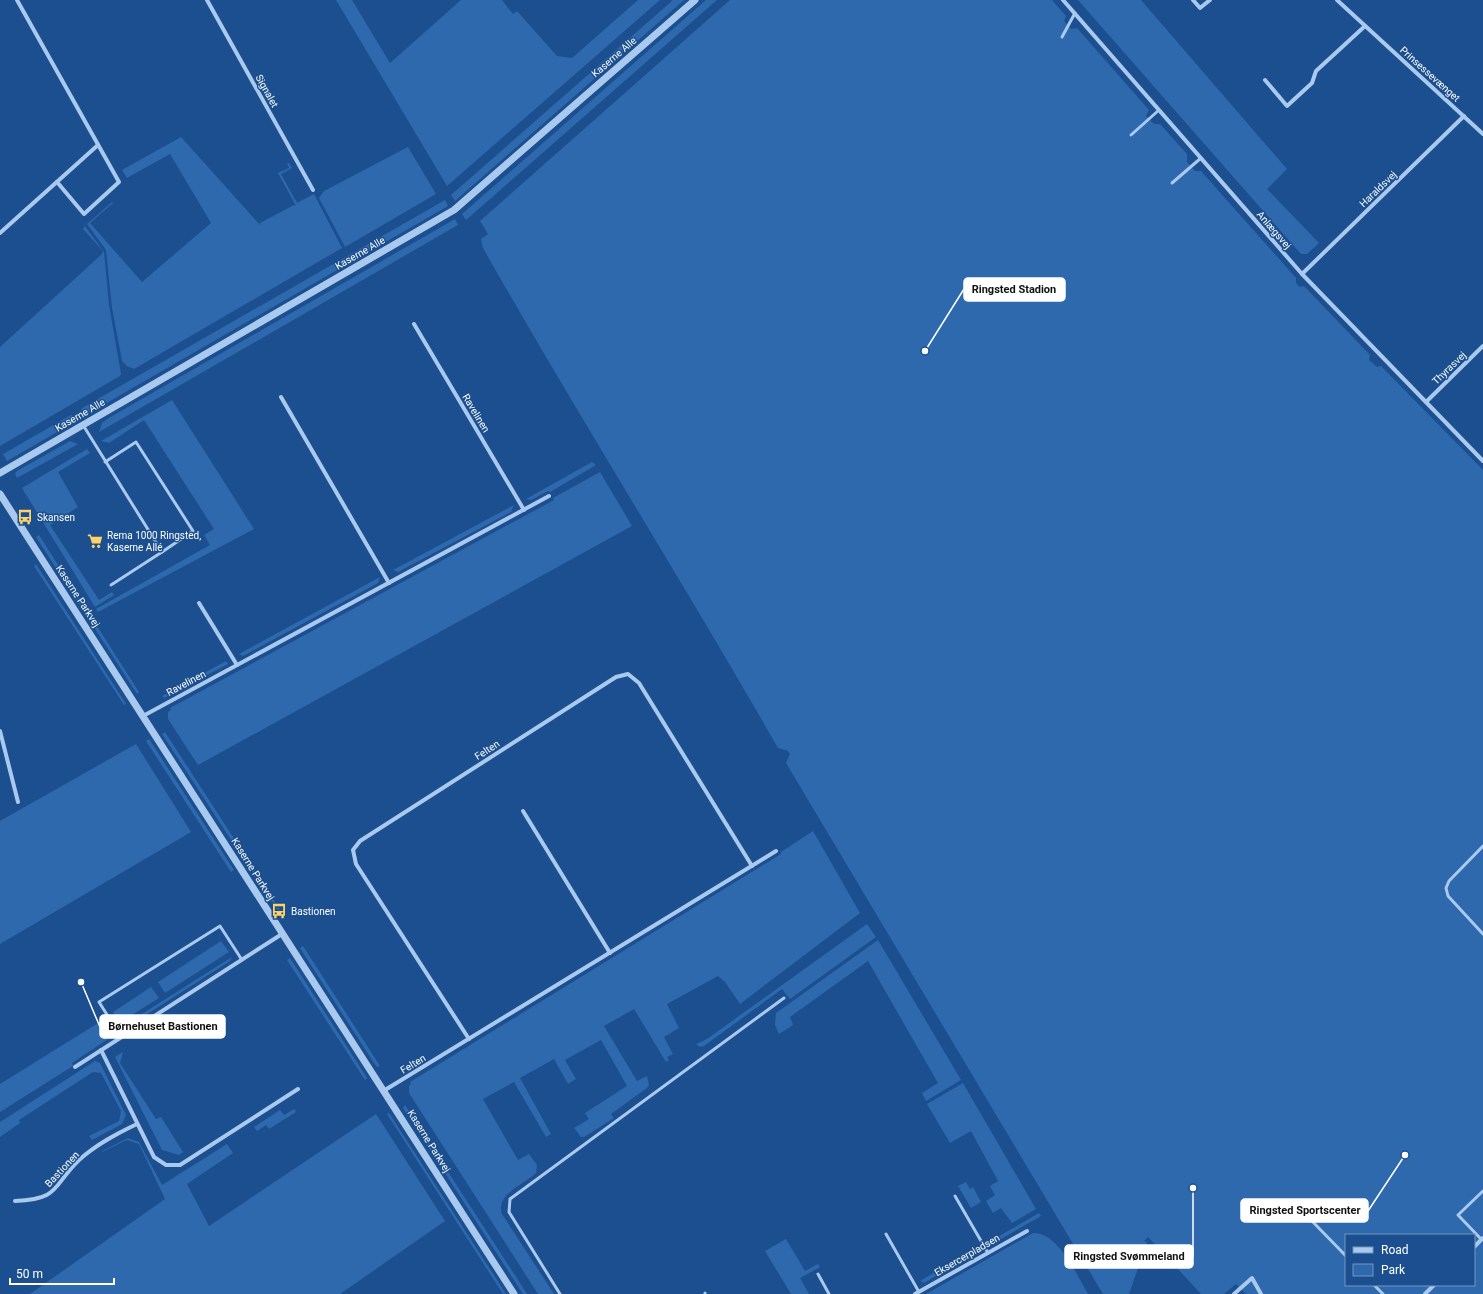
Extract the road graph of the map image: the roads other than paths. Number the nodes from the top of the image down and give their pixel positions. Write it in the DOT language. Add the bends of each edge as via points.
graph roads {
  1 [pos="17,0"];
  2 [pos="207,0"];
  3 [pos="695,0"];
  4 [pos="1063,0"];
  5 [pos="1193,0"];
  6 [pos="1210,0"];
  7 [pos="1337,0"];
  8 [pos="1074,13"];
  9 [pos="1365,26"];
  10 [pos="1062,37"];
  11 [pos="1265,80"];
  12 [pos="1159,110"];
  13 [pos="1464,116"];
  14 [pos="1483,134"];
  15 [pos="1132,135"];
  16 [pos="98,145"];
  17 [pos="1201,158"];
  18 [pos="56,182"];
  19 [pos="1172,182"];
  20 [pos="313,190"];
  21 [pos="0,233"];
  22 [pos="1302,274"];
  23 [pos="414,324"];
  24 [pos="1483,346"];
  25 [pos="281,397"];
  26 [pos="1426,402"];
  27 [pos="83,425"];
  28 [pos="1483,461"];
  29 [pos="105,462"];
  30 [pos="0,473"];
  31 [pos="0,494"];
  32 [pos="550,496"];
  33 [pos="524,510"];
  34 [pos="162,552"];
  35 [pos="389,583"];
  36 [pos="111,585"];
  37 [pos="199,603"];
  38 [pos="237,665"];
  39 [pos="143,716"];
  40 [pos="0,731"];
  41 [pos="18,802"];
  42 [pos="523,811"];
  43 [pos="1483,846"];
  44 [pos="776,851"];
  45 [pos="752,866"];
  46 [pos="282,934"];
  47 [pos="1483,934"];
  48 [pos="610,953"];
  49 [pos="242,960"];
  50 [pos="784,998"];
  51 [pos="121,1038"];
  52 [pos="469,1039"];
  53 [pos="101,1050"];
  54 [pos="75,1066"];
  55 [pos="298,1089"];
  56 [pos="385,1090"];
  57 [pos="137,1124"];
  58 [pos="1483,1191"];
  59 [pos="955,1196"];
  60 [pos="15,1201"];
  61 [pos="1291,1206"];
  62 [pos="1027,1231"];
  63 [pos="886,1234"];
  64 [pos="1482,1239"];
  65 [pos="988,1253"];
  66 [pos="1345,1255"];
  67 [pos="818,1274"];
  68 [pos="1375,1286"];
  69 [pos="1433,1286"];
  70 [pos="917,1293"];
  71 [pos="514,1294"];
  72 [pos="560,1294"];
  73 [pos="829,1294"];
  74 [pos="1234,1294"];
  75 [pos="1261,1294"];
  76 [pos="1383,1294"];
  77 [pos="1425,1294"];
  1 -- 16 [label="street"];
  2 -- 20 [label="street, Signalet"];
  3 -- 27 [label="street, Kaserne Alle" via="454,210"];
  4 -- 8 [label="street, Anlægsvej"];
  5 -- 6 [label="street" via="1200,8"];
  7 -- 9 [label="street, Prinsessevænget"];
  8 -- 10 [label="lane"];
  8 -- 12 [label="street, Anlægsvej"];
  9 -- 11 [label="street" via="1316,71 1312,83 1288,106"];
  9 -- 13 [label="street, Prinsessevænget"];
  12 -- 15 [label="lane"];
  12 -- 17 [label="street, Anlægsvej"];
  13 -- 14 [label="street, Prinsessevænget"];
  13 -- 22 [label="street, Haraldsvej"];
  16 -- 18 [label="street"];
  16 -- 18 [label="street" via="119,182 84,214"];
  17 -- 19 [label="lane"];
  17 -- 22 [label="street, Anlægsvej"];
  18 -- 21 [label="street"];
  22 -- 26 [label="street, Anlægsvej"];
  23 -- 33 [label="street, Ravelinen"];
  24 -- 26 [label="street, Thyrasvej"];
  25 -- 35 [label="street"];
  26 -- 28 [label="street, Anlægsvej"];
  27 -- 29 [label="lane"];
  27 -- 30 [label="street, Kaserne Alle"];
  29 -- 34 [label="lane"];
  29 -- 34 [label="lane" via="136,442 169,493 193,531"];
  31 -- 39 [label="street, Kaserne Parkvej"];
  32 -- 33 [label="street, Ravelinen"];
  33 -- 35 [label="street, Ravelinen"];
  34 -- 36 [label="lane"];
  35 -- 38 [label="street, Ravelinen"];
  37 -- 38 [label="street"];
  38 -- 39 [label="street, Ravelinen"];
  39 -- 46 [label="street, Kaserne Parkvej"];
  40 -- 41 [label="street"];
  42 -- 48 [label="street"];
  43 -- 47 [label="lane" via="1449,881 1446,888 1448,896"];
  44 -- 45 [label="street, Felten"];
  45 -- 48 [label="street, Felten"];
  45 -- 52 [label="street, Felten" via="639,683 628,674 616,677 360,841 353,850 356,864"];
  46 -- 49 [label="street"];
  46 -- 56 [label="street, Kaserne Parkvej"];
  48 -- 52 [label="street, Felten"];
  49 -- 51 [label="street"];
  49 -- 51 [label="lane" via="220,926 98,1002"];
  50 -- 72 [label="lane" via="510,1199 509,1212"];
  51 -- 53 [label="street"];
  52 -- 56 [label="street, Felten"];
  53 -- 54 [label="street"];
  53 -- 57 [label="street"];
  55 -- 57 [label="street" via="180,1165 166,1165 154,1157"];
  56 -- 71 [label="street, Kaserne Parkvej"];
  57 -- 60 [label="street, Bastionen" via="102,1141 78,1161 58,1188 50,1194 42,1198"];
  58 -- 64 [label="lane" via="1458,1215"];
  59 -- 65 [label="lane"];
  61 -- 66 [label="lane" via="1310,1218"];
  62 -- 65 [label="street, Eksercerpladsen"];
  63 -- 70 [label="lane"];
  65 -- 70 [label="street, Eksercerpladsen"];
  67 -- 73 [label="lane"];
  68 -- 76 [label="lane"];
  69 -- 77 [label="street"];
  74 -- 75 [label="street" via="1252,1278"];
}
